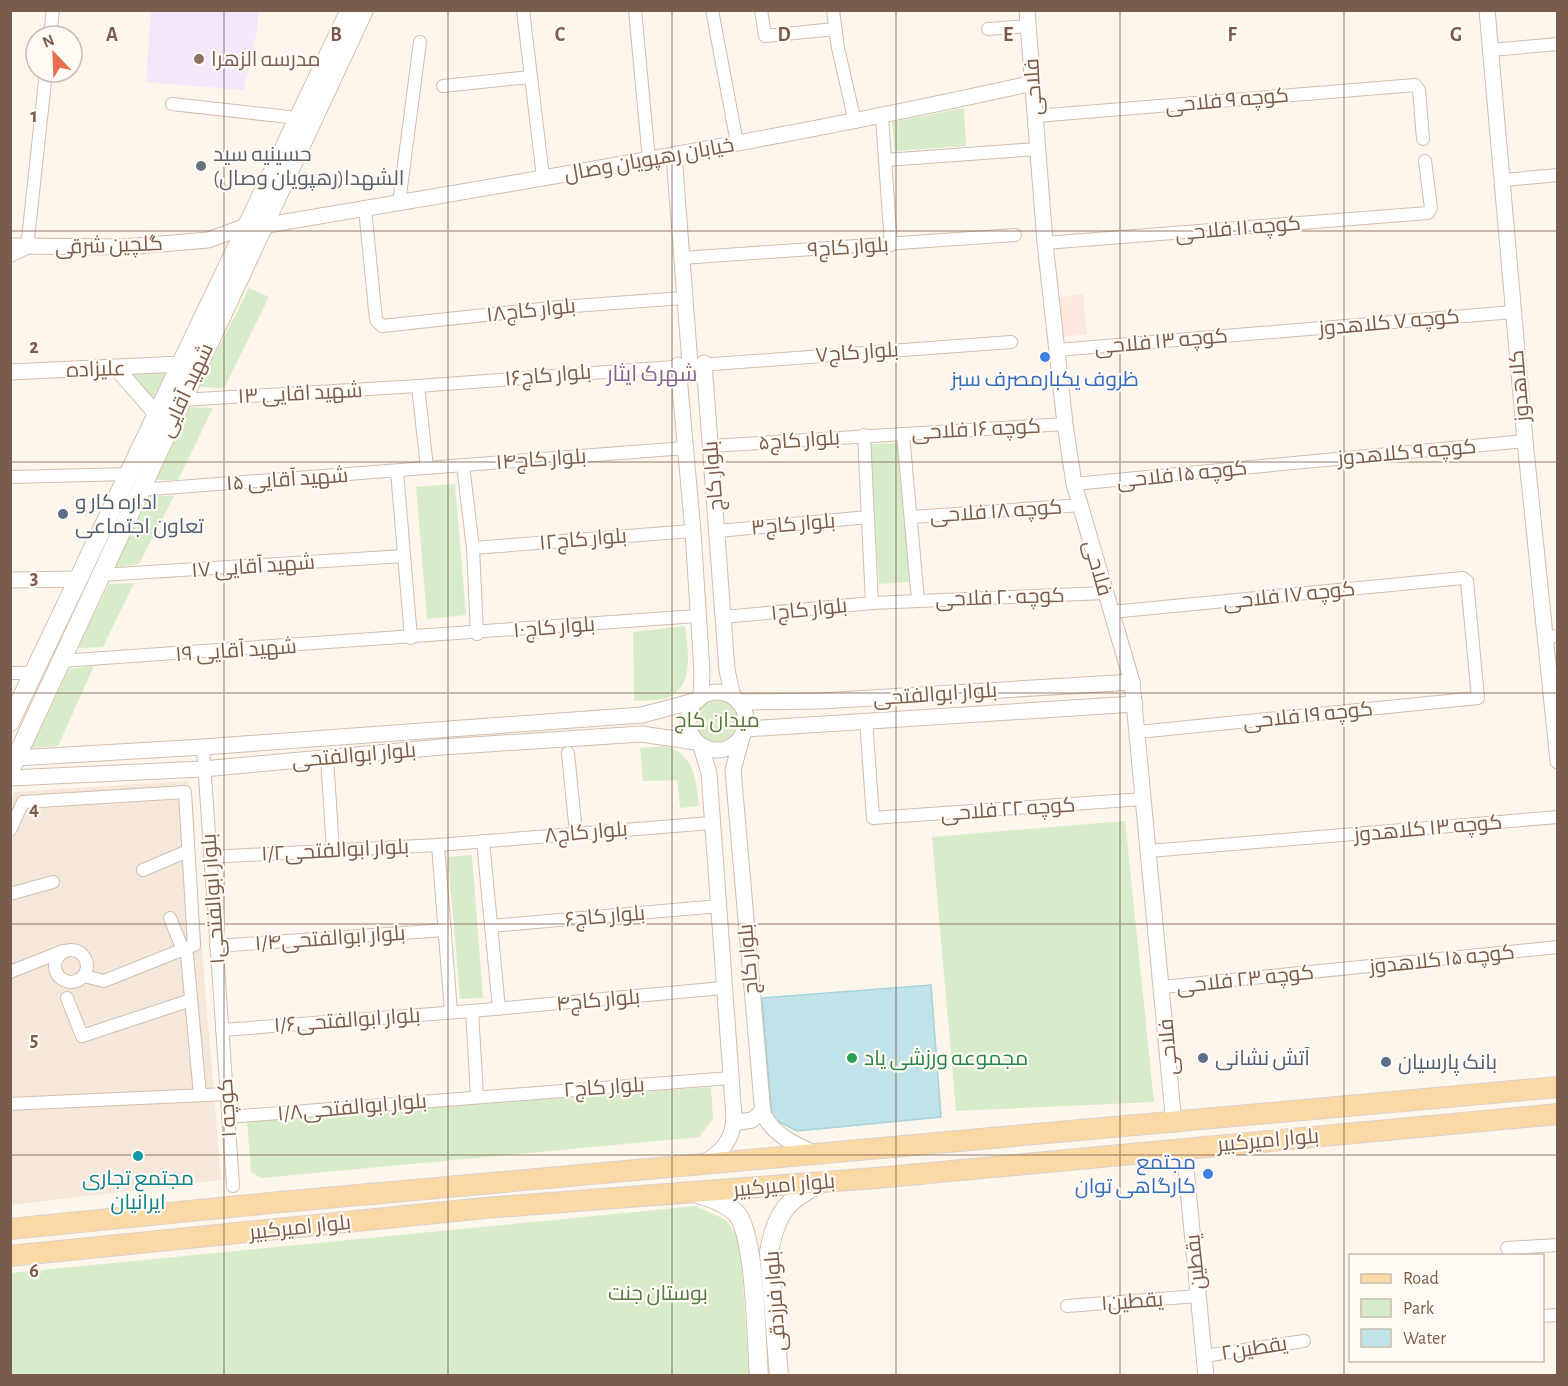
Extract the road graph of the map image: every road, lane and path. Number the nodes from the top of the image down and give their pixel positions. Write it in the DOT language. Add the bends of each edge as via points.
graph roads {
  1 [pos="350,10"];
  2 [pos="364,10"];
  3 [pos="523,10"];
  4 [pos="635,10"];
  5 [pos="712,10"];
  6 [pos="761,10"];
  7 [pos="833,10"];
  8 [pos="1027,10"];
  9 [pos="1487,10"];
  10 [pos="1028,26"];
  11 [pos="835,29"];
  12 [pos="988,29"];
  13 [pos="420,42"];
  14 [pos="1557,44"];
  15 [pos="1491,50"];
  16 [pos="531,77"];
  17 [pos="1033,83"];
  18 [pos="45,84"];
  19 [pos="443,86"];
  20 [pos="172,104"];
  21 [pos="1036,116"];
  22 [pos="882,117"];
  23 [pos="298,118"];
  24 [pos="855,122"];
  25 [pos="1423,139"];
  26 [pos="737,143"];
  27 [pos="1037,149"];
  28 [pos="674,155"];
  29 [pos="649,160"];
  30 [pos="886,160"];
  31 [pos="1425,161"];
  32 [pos="1557,175"];
  33 [pos="543,177"];
  34 [pos="1504,180"];
  35 [pos="399,203"];
  36 [pos="365,209"];
  37 [pos="256,226"];
  38 [pos="1015,235"];
  39 [pos="208,240"];
  40 [pos="1045,243"];
  41 [pos="891,245"];
  42 [pos="10,246"];
  43 [pos="27,248"];
  44 [pos="10,256"];
  45 [pos="682,258"];
  46 [pos="232,260"];
  47 [pos="684,298"];
  48 [pos="1513,312"];
  49 [pos="1266,332"];
  50 [pos="1011,342"];
  51 [pos="1057,350"];
  52 [pos="180,364"];
  53 [pos="691,364"];
  54 [pos="117,369"];
  55 [pos="10,372"];
  56 [pos="418,386"];
  57 [pos="182,400"];
  58 [pos="159,416"];
  59 [pos="1065,424"];
  60 [pos="887,434"];
  61 [pos="903,434"];
  62 [pos="864,435"];
  63 [pos="1524,441"];
  64 [pos="710,446"];
  65 [pos="686,448"];
  66 [pos="1290,464"];
  67 [pos="463,465"];
  68 [pos="427,468"];
  69 [pos="397,471"];
  70 [pos="10,477"];
  71 [pos="135,482"];
  72 [pos="1074,484"];
  73 [pos="714,489"];
  74 [pos="688,490"];
  75 [pos="1081,505"];
  76 [pos="868,517"];
  77 [pos="912,517"];
  78 [pos="692,531"];
  79 [pos="718,531"];
  80 [pos="473,548"];
  81 [pos="404,556"];
  82 [pos="101,575"];
  83 [pos="78,579"];
  84 [pos="10,580"];
  85 [pos="1105,593"];
  86 [pos="918,600"];
  87 [pos="895,602"];
  88 [pos="872,603"];
  89 [pos="1111,612"];
  90 [pos="697,616"];
  91 [pos="724,617"];
  92 [pos="477,634"];
  93 [pos="1551,637"];
  94 [pos="411,638"];
  95 [pos="61,661"];
  96 [pos="728,670"];
  97 [pos="702,671"];
  98 [pos="10,673"];
  99 [pos="33,673"];
  100 [pos="1132,682"];
  101 [pos="941,693"];
  102 [pos="1478,698"];
  103 [pos="699,699"];
  104 [pos="736,700"];
  105 [pos="771,703"];
  106 [pos="1135,704"];
  107 [pos="943,714"];
  108 [pos="642,715"];
  109 [pos="866,720"];
  110 [pos="10,722"];
  111 [pos="443,728"];
  112 [pos="770,728"];
  113 [pos="744,731"];
  114 [pos="1138,732"];
  115 [pos="641,734"];
  116 [pos="699,744"];
  117 [pos="202,747"];
  118 [pos="442,747"];
  119 [pos="1557,752"];
  120 [pos="568,753"];
  121 [pos="327,758"];
  122 [pos="14,764"];
  123 [pos="203,769"];
  124 [pos="733,770"];
  125 [pos="709,773"];
  126 [pos="10,778"];
  127 [pos="1143,799"];
  128 [pos="1557,817"];
  129 [pos="711,823"];
  130 [pos="10,830"];
  131 [pos="576,833"];
  132 [pos="483,841"];
  133 [pos="461,843"];
  134 [pos="438,845"];
  135 [pos="333,850"];
  136 [pos="188,851"];
  137 [pos="1149,851"];
  138 [pos="210,857"];
  139 [pos="142,870"];
  140 [pos="53,882"];
  141 [pos="10,894"];
  142 [pos="719,906"];
  143 [pos="170,918"];
  144 [pos="491,926"];
  145 [pos="445,930"];
  146 [pos="216,946"];
  147 [pos="1557,947"];
  148 [pos="64,951"];
  149 [pos="185,952"];
  150 [pos="1327,970"];
  151 [pos="10,972"];
  152 [pos="84,976"];
  153 [pos="1162,987"];
  154 [pos="723,988"];
  155 [pos="67,998"];
  156 [pos="191,1000"];
  157 [pos="499,1009"];
  158 [pos="472,1011"];
  159 [pos="451,1012"];
  160 [pos="222,1030"];
  161 [pos="754,1030"];
  162 [pos="728,1032"];
  163 [pos="730,1078"];
  164 [pos="1556,1086"];
  165 [pos="226,1094"];
  166 [pos="200,1095"];
  167 [pos="477,1096"];
  168 [pos="10,1104"];
  169 [pos="763,1111"];
  170 [pos="1557,1114"];
  171 [pos="228,1117"];
  172 [pos="734,1117"];
  173 [pos="1174,1124"];
  174 [pos="1184,1148"];
  175 [pos="819,1155"];
  176 [pos="699,1166"];
  177 [pos="826,1182"];
  178 [pos="233,1186"];
  179 [pos="695,1193"];
  180 [pos="270,1203"];
  181 [pos="10,1229"];
  182 [pos="272,1229"];
  183 [pos="1557,1245"];
  184 [pos="1507,1248"];
  185 [pos="769,1252"];
  186 [pos="750,1254"];
  187 [pos="10,1256"];
  188 [pos="1198,1296"];
  189 [pos="1067,1306"];
  190 [pos="1304,1341"];
  191 [pos="1204,1356"];
  192 [pos="759,1376"];
  193 [pos="779,1376"];
  194 [pos="1206,1376"];
  1 -- 23 [label="main road, شهید آقایی"];
  2 -- 37 [label="main road, شهید آقایی"];
  3 -- 16 [label="street"];
  4 -- 29 [label="street"];
  5 -- 26 [label="street"];
  6 -- 11 [label="street" via="765,36"];
  7 -- 11 [label="street"];
  8 -- 10 [label="street, فلاحی"];
  9 -- 15 [label="street, کلاهدوز"];
  10 -- 12 [label="street"];
  10 -- 17 [label="street, فلاحی"];
  11 -- 24 [label="street"];
  13 -- 35 [label="street"];
  14 -- 15 [label="street"];
  15 -- 34 [label="street, کلاهدوز"];
  16 -- 19 [label="street"];
  16 -- 33 [label="street"];
  17 -- 21 [label="street, فلاحی"];
  17 -- 22 [label="street, خیابان رهپویان وصال"];
  18 -- 43 [label="street"];
  20 -- 23 [label="street"];
  21 -- 25 [label="street, کوچه ۹ فلاحی" via="1418,87"];
  21 -- 27 [label="street, فلاحی"];
  22 -- 24 [label="street, خیابان رهپویان وصال"];
  22 -- 30 [label="street"];
  23 -- 37 [label="main road, شهید آقایی"];
  24 -- 26 [label="street, خیابان رهپویان وصال"];
  26 -- 28 [label="street, خیابان رهپویان وصال"];
  27 -- 30 [label="street"];
  27 -- 40 [label="street, فلاحی"];
  28 -- 29 [label="street, خیابان رهپویان وصال"];
  28 -- 45 [label="street, بلوار کاج"];
  29 -- 33 [label="street, خیابان رهپویان وصال"];
  30 -- 41 [label="street"];
  31 -- 40 [label="street, کوچه ۱۱ فلاحی" via="1430,211"];
  32 -- 34 [label="street"];
  33 -- 35 [label="street, خیابان رهپویان وصال"];
  34 -- 48 [label="street, کلاهدوز"];
  35 -- 36 [label="street, خیابان رهپویان وصال"];
  36 -- 37 [label="street, خیابان رهپویان وصال"];
  36 -- 47 [label="street, بلوار کاج۱۸" via="378,324"];
  37 -- 39 [label="street, گلچین شرقی"];
  37 -- 46 [label="main road, شهید آقایی"];
  37 -- 57 [label="main road, شهید آقایی"];
  38 -- 41 [label="street, بلوار کاج۹"];
  39 -- 43 [label="street, گلچین شرقی" via="125,247"];
  39 -- 46 [label="street" via="227,248"];
  40 -- 51 [label="street, فلاحی"];
  41 -- 45 [label="street, بلوار کاج۹"];
  42 -- 43 [label="street, گلچین شرقی"];
  43 -- 44 [label="street"];
  45 -- 47 [label="street, بلوار کاج"];
  46 -- 52 [label="main road, شهید آقایی"];
  47 -- 53 [label="street, بلوار کاج"];
  48 -- 49 [label="street, کوچه ۷ کلاهدوز"];
  48 -- 63 [label="street, کلاهدوز"];
  49 -- 51 [label="street, کوچه ۱۳ فلاحی"];
  50 -- 53 [label="street, بلوار کاج۷"];
  51 -- 59 [label="street, فلاحی"];
  52 -- 54 [label="street, علیزاده"];
  52 -- 58 [label="main road, شهید آقایی"];
  53 -- 56 [label="street, بلوار کاج۱۶"];
  53 -- 64 [label="street, بلوار کاج"];
  53 -- 65 [label="street, بلوار کاج"];
  54 -- 55 [label="street, علیزاده"];
  54 -- 58 [label="street"];
  56 -- 57 [label="street, شهید اقایی ۱۳"];
  56 -- 68 [label="street"];
  57 -- 71 [label="main road, شهید آقایی"];
  58 -- 71 [label="main road, شهید آقایی"];
  59 -- 61 [label="street, کوچه ۱۶ فلاحی"];
  59 -- 72 [label="street, فلاحی"];
  60 -- 61 [label="street, کوچه ۱۶ فلاحی"];
  60 -- 62 [label="street, بلوار کاج۵"];
  61 -- 77 [label="street"];
  62 -- 64 [label="street, بلوار کاج۵"];
  62 -- 76 [label="street"];
  63 -- 66 [label="street, کوچه ۹ کلاهدوز"];
  63 -- 93 [label="street, کلاهدوز"];
  64 -- 73 [label="street, بلوار کاج"];
  65 -- 67 [label="street, بلوار کاج۱۴"];
  65 -- 74 [label="street, بلوار کاج"];
  66 -- 72 [label="street, کوچه ۱۵ فلاحی"];
  67 -- 68 [label="street, بلوار کاج۱۴"];
  67 -- 80 [label="street"];
  68 -- 69 [label="street, بلوار کاج۱۴"];
  69 -- 71 [label="street, شهید آقایی ۱۵"];
  69 -- 81 [label="street"];
  70 -- 71 [label="street, شهید آقایی ۱۵"];
  71 -- 82 [label="main road, شهید آقایی"];
  71 -- 83 [label="main road, شهید آقایی"];
  72 -- 75 [label="street, فلاحی"];
  73 -- 74 [label="street"];
  73 -- 79 [label="street, بلوار کاج"];
  74 -- 78 [label="street, بلوار کاج"];
  75 -- 77 [label="street, کوچه ۱۸ فلاحی"];
  75 -- 85 [label="street, فلاحی"];
  76 -- 79 [label="street, بلوار کاج۳"];
  76 -- 88 [label="street"];
  77 -- 86 [label="street"];
  78 -- 80 [label="street, بلوار کاج۱۲"];
  78 -- 90 [label="street, بلوار کاج"];
  79 -- 91 [label="street, بلوار کاج"];
  80 -- 92 [label="street"];
  81 -- 82 [label="street, شهید آقایی ۱۷"];
  81 -- 94 [label="street"];
  82 -- 95 [label="main road, شهید آقایی"];
  83 -- 84 [label="street"];
  83 -- 99 [label="main road, شهید آقایی"];
  85 -- 86 [label="street, کوچه ۲۰ فلاحی"];
  85 -- 89 [label="street, فلاحی"];
  86 -- 87 [label="street, کوچه ۲۰ فلاحی"];
  87 -- 88 [label="street, بلوار کاج۱"];
  88 -- 91 [label="street, بلوار کاج۱"];
  89 -- 100 [label="street, فلاحی"];
  89 -- 102 [label="street, کوچه ۱۷ فلاحی" via="1466,578"];
  90 -- 92 [label="street, بلوار کاج۱۰"];
  90 -- 97 [label="street, بلوار کاج"];
  91 -- 96 [label="street, بلوار کاج"];
  92 -- 94 [label="street, بلوار کاج۱۰"];
  93 -- 119 [label="street, کلاهدوز"];
  94 -- 95 [label="street, شهید آقایی ۱۹"];
  95 -- 122 [label="main road, شهید آقایی"];
  96 -- 97 [label="street" via="721,678 712,680 704,677"];
  96 -- 104 [label="street, بلوار کاج"];
  97 -- 103 [label="street, بلوار کاج"];
  98 -- 99 [label="street"];
  99 -- 110 [label="main road, شهید آقایی"];
  100 -- 101 [label="street, بلوار ابوالفتحی"];
  100 -- 106 [label="street, فلاحی"];
  101 -- 105 [label="street, بلوار ابوالفتحی"];
  101 -- 107 [label="street"];
  102 -- 114 [label="street, کوچه ۱۹ فلاحی"];
  103 -- 104 [label="street" via="714,693"];
  103 -- 108 [label="street, بلوار ابوالفتحی"];
  103 -- 116 [label="street" via="688,716 688,725"];
  104 -- 105 [label="street, بلوار ابوالفتحی"];
  104 -- 113 [label="street" via="743,710"];
  105 -- 112 [label="street" via="760,709 758,715 760,722"];
  106 -- 107 [label="street, بلوار ابوالفتحی"];
  106 -- 114 [label="street, فلاحی"];
  107 -- 109 [label="street, بلوار ابوالفتحی"];
  108 -- 111 [label="street, بلوار ابوالفتحی"];
  108 -- 115 [label="street" via="653,719 657,726"];
  109 -- 112 [label="street, بلوار ابوالفتحی"];
  109 -- 127 [label="street, کوچه ۲۲ فلاحی" via="873,818"];
  111 -- 117 [label="street, بلوار ابوالفتحی"];
  111 -- 118 [label="street"];
  112 -- 113 [label="street, بلوار ابوالفتحی"];
  113 -- 116 [label="street" via="725,749"];
  113 -- 124 [label="street, بلوار کاج"];
  114 -- 127 [label="street, فلاحی"];
  115 -- 116 [label="street, بلوار ابوالفتحی"];
  115 -- 118 [label="street, بلوار ابوالفتحی"];
  116 -- 125 [label="street, بلوار کاج"];
  117 -- 122 [label="street, بلوار ابوالفتحی"];
  117 -- 123 [label="street, بلوار ابوالفتحی۱"];
  118 -- 121 [label="street, بلوار ابوالفتحی"];
  120 -- 131 [label="street"];
  121 -- 123 [label="street, بلوار ابوالفتحی"];
  121 -- 135 [label="street"];
  123 -- 126 [label="street, بلوار ابوالفتحی"];
  123 -- 138 [label="street, بلوار ابوالفتحی۱"];
  124 -- 125 [label="street" via="727,760 718,759 710,765"];
  124 -- 161 [label="street, بلوار کاج"];
  125 -- 129 [label="street, بلوار کاج"];
  127 -- 137 [label="street, فلاحی"];
  128 -- 137 [label="street, کوچه ۱۳ کلاهدوز"];
  129 -- 131 [label="street, بلوار کاج۸"];
  129 -- 142 [label="street, بلوار کاج"];
  130 -- 136 [label="street" via="23,802 185,792"];
  131 -- 132 [label="street, بلوار کاج۸"];
  132 -- 133 [label="street, بلوار کاج۸"];
  132 -- 144 [label="street"];
  133 -- 134 [label="street, بلوار ابوالفتحی۱/۲"];
  134 -- 135 [label="street, بلوار ابوالفتحی۱/۲"];
  134 -- 145 [label="street"];
  135 -- 138 [label="street, بلوار ابوالفتحی۱/۲"];
  136 -- 139 [label="street"];
  136 -- 149 [label="street" via="194,945"];
  137 -- 153 [label="street, فلاحی"];
  138 -- 146 [label="street, بلوار ابوالفتحی۱"];
  140 -- 141 [label="street"];
  142 -- 144 [label="street, بلوار کاج۶"];
  142 -- 154 [label="street, بلوار کاج"];
  143 -- 149 [label="street"];
  144 -- 157 [label="street"];
  145 -- 146 [label="street, بلوار ابوالفتحی۱/۴"];
  145 -- 159 [label="street"];
  146 -- 160 [label="street, بلوار ابوالفتحی۱"];
  147 -- 150 [label="street, کوچه ۱۵ کلاهدوز"];
  148 -- 151 [label="street"];
  148 -- 152 [label="street" via="73,950 86,959 88,968"];
  148 -- 152 [label="street" via="54,964 61,980 69,983"];
  149 -- 152 [label="street" via="105,981"];
  149 -- 156 [label="street"];
  150 -- 153 [label="street, کوچه ۲۳ فلاحی"];
  153 -- 173 [label="street, فلاحی"];
  154 -- 157 [label="street, بلوار کاج۴"];
  154 -- 162 [label="street, بلوار کاج"];
  155 -- 156 [label="street" via="82,1036"];
  156 -- 166 [label="street"];
  157 -- 158 [label="street, بلوار کاج۴"];
  158 -- 159 [label="street, بلوار ابوالفتحی۱/۶"];
  158 -- 167 [label="street"];
  159 -- 160 [label="street, بلوار ابوالفتحی۱/۶"];
  160 -- 165 [label="street, کوچه ۱"];
  161 -- 162 [label="street"];
  161 -- 169 [label="street, بلوار کاج"];
  162 -- 163 [label="street, بلوار کاج"];
  163 -- 167 [label="street, بلوار کاج۲"];
  163 -- 172 [label="street, بلوار کاج"];
  164 -- 173 [label="main road, بلوار امیرکبیر"];
  165 -- 166 [label="street"];
  165 -- 171 [label="street, کوچه ۱"];
  166 -- 168 [label="street"];
  167 -- 171 [label="street, بلوار ابوالفتحی۱/۸"];
  169 -- 172 [label="street" via="747,1122 736,1121"];
  169 -- 175 [label="street, بلوار کاج" via="777,1134"];
  170 -- 174 [label="main road, بلوار امیرکبیر"];
  171 -- 178 [label="street, کوچه ۱"];
  172 -- 176 [label="street, بلوار کاج" via="728,1143"];
  173 -- 175 [label="main road, بلوار امیرکبیر"];
  174 -- 177 [label="main road, بلوار امیرکبیر"];
  174 -- 188 [label="street, یقطین"];
  175 -- 176 [label="main road, بلوار امیرکبیر"];
  176 -- 180 [label="main road, بلوار امیرکبیر"];
  177 -- 179 [label="main road, بلوار امیرکبیر"];
  177 -- 185 [label="main road, بلوار فرزدقی" via="783,1209"];
  179 -- 182 [label="main road, بلوار امیرکبیر"];
  179 -- 186 [label="main road, بلوار فرزدقی" via="736,1213"];
  180 -- 181 [label="main road, بلوار امیرکبیر"];
  180 -- 182 [label="main road"];
  182 -- 187 [label="main road, بلوار امیرکبیر"];
  183 -- 184 [label="street"];
  185 -- 186 [label="main road" via="765,1243 757,1240 750,1244"];
  185 -- 193 [label="main road, بلوار فرزدقی"];
  186 -- 192 [label="main road, بلوار فرزدقی"];
  188 -- 189 [label="street, یقطین۱"];
  188 -- 191 [label="street, یقطین"];
  190 -- 191 [label="street, یقطین۲"];
  191 -- 194 [label="street, یقطین"];
}
